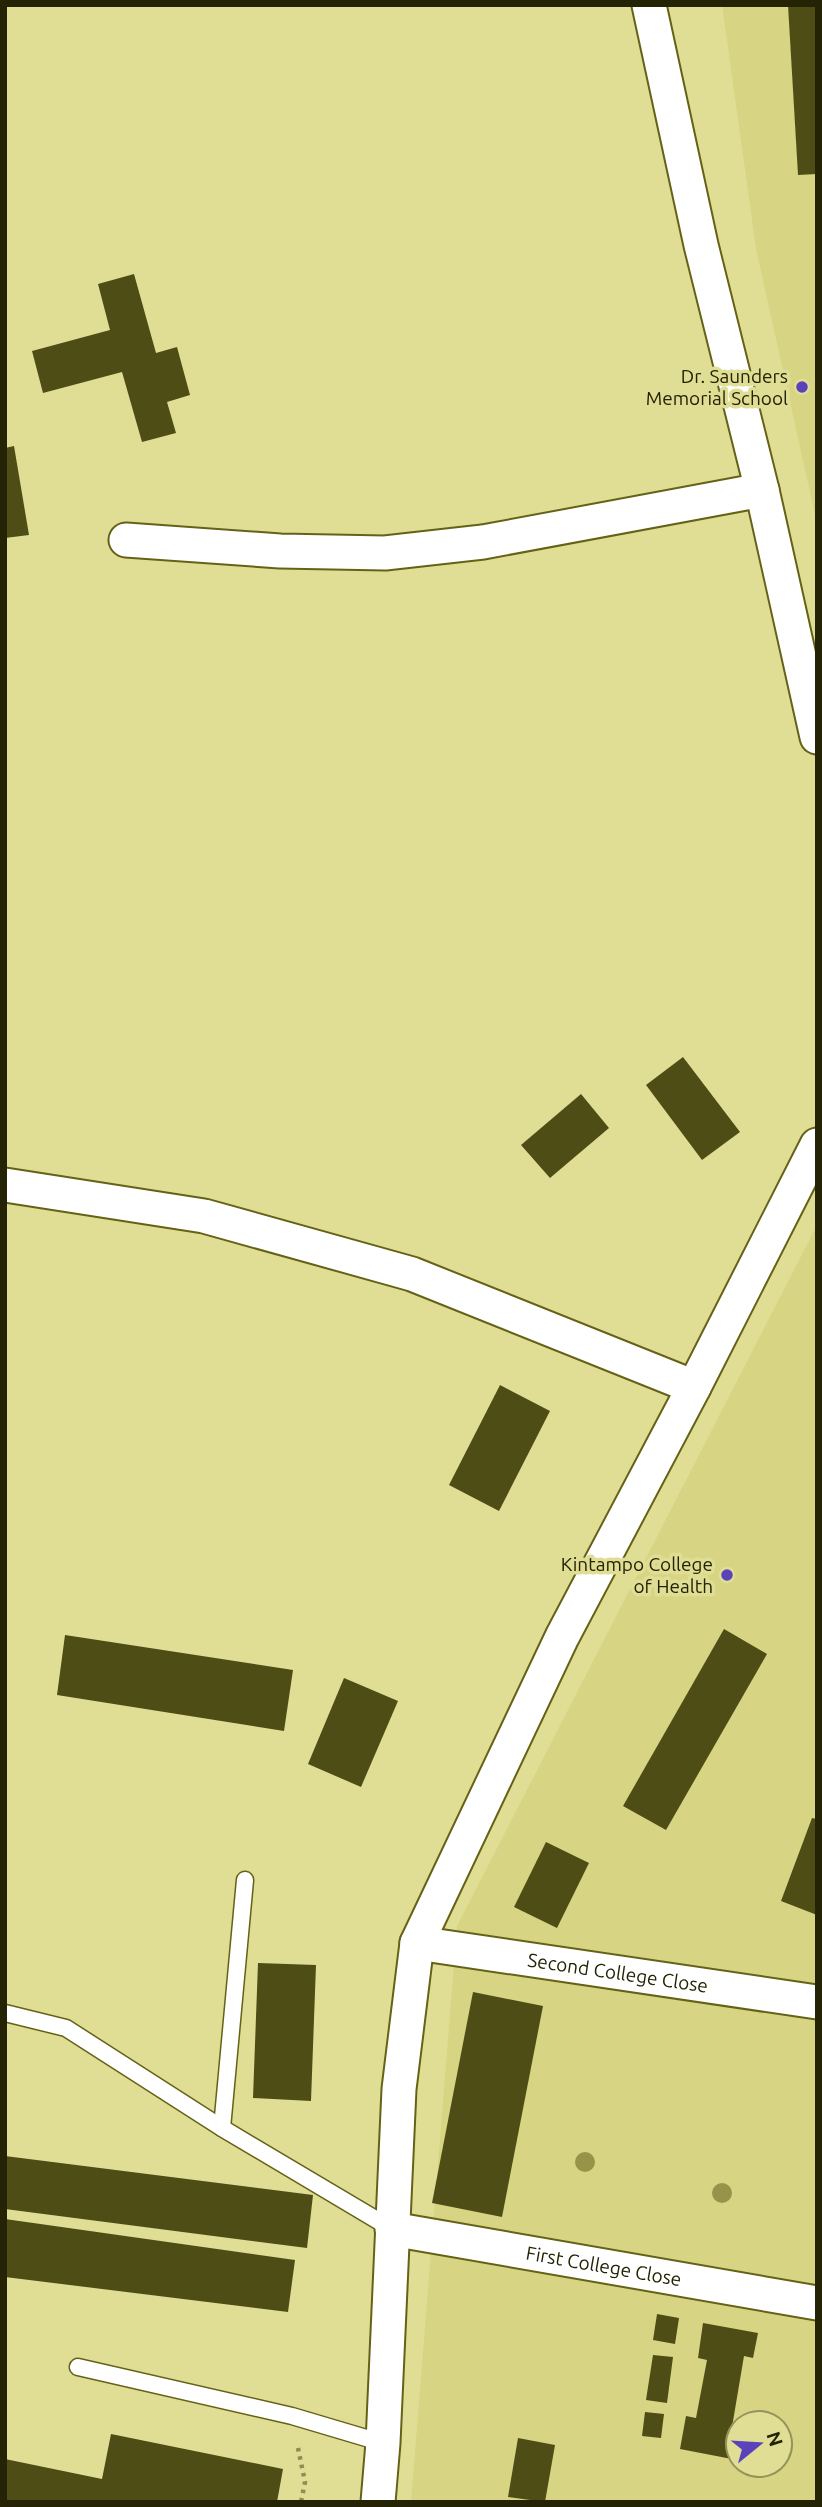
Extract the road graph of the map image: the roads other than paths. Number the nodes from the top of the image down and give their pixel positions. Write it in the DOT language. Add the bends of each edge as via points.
graph roads {
  1 [pos="649,5"];
  2 [pos="762,490"];
  3 [pos="126,540"];
  4 [pos="817,737"];
  5 [pos="817,1144"];
  6 [pos="5,1185"];
  7 [pos="694,1387"];
  8 [pos="245,1880"];
  9 [pos="417,1943"];
  10 [pos="817,2002"];
  11 [pos="5,2013"];
  12 [pos="222,2128"];
  13 [pos="391,2229"];
  14 [pos="817,2303"];
  15 [pos="78,2367"];
  16 [pos="383,2443"];
  17 [pos="377,2502"];
  1 -- 2 [label="street" via="701,245"];
  2 -- 3 [label="street" via="483,542 385,553"];
  2 -- 4 [label="street"];
  5 -- 7 [label="street"];
  6 -- 7 [label="street" via="204,1216 412,1274"];
  7 -- 9 [label="street" via="562,1637"];
  8 -- 12 [label="lane"];
  9 -- 10 [label="street, Second College Close"];
  9 -- 13 [label="street" via="399,2089"];
  11 -- 12 [label="lane" via="66,2028"];
  12 -- 13 [label="lane"];
  13 -- 14 [label="street, First College Close"];
  13 -- 16 [label="street"];
  15 -- 16 [label="lane"];
  16 -- 17 [label="street"];
}
